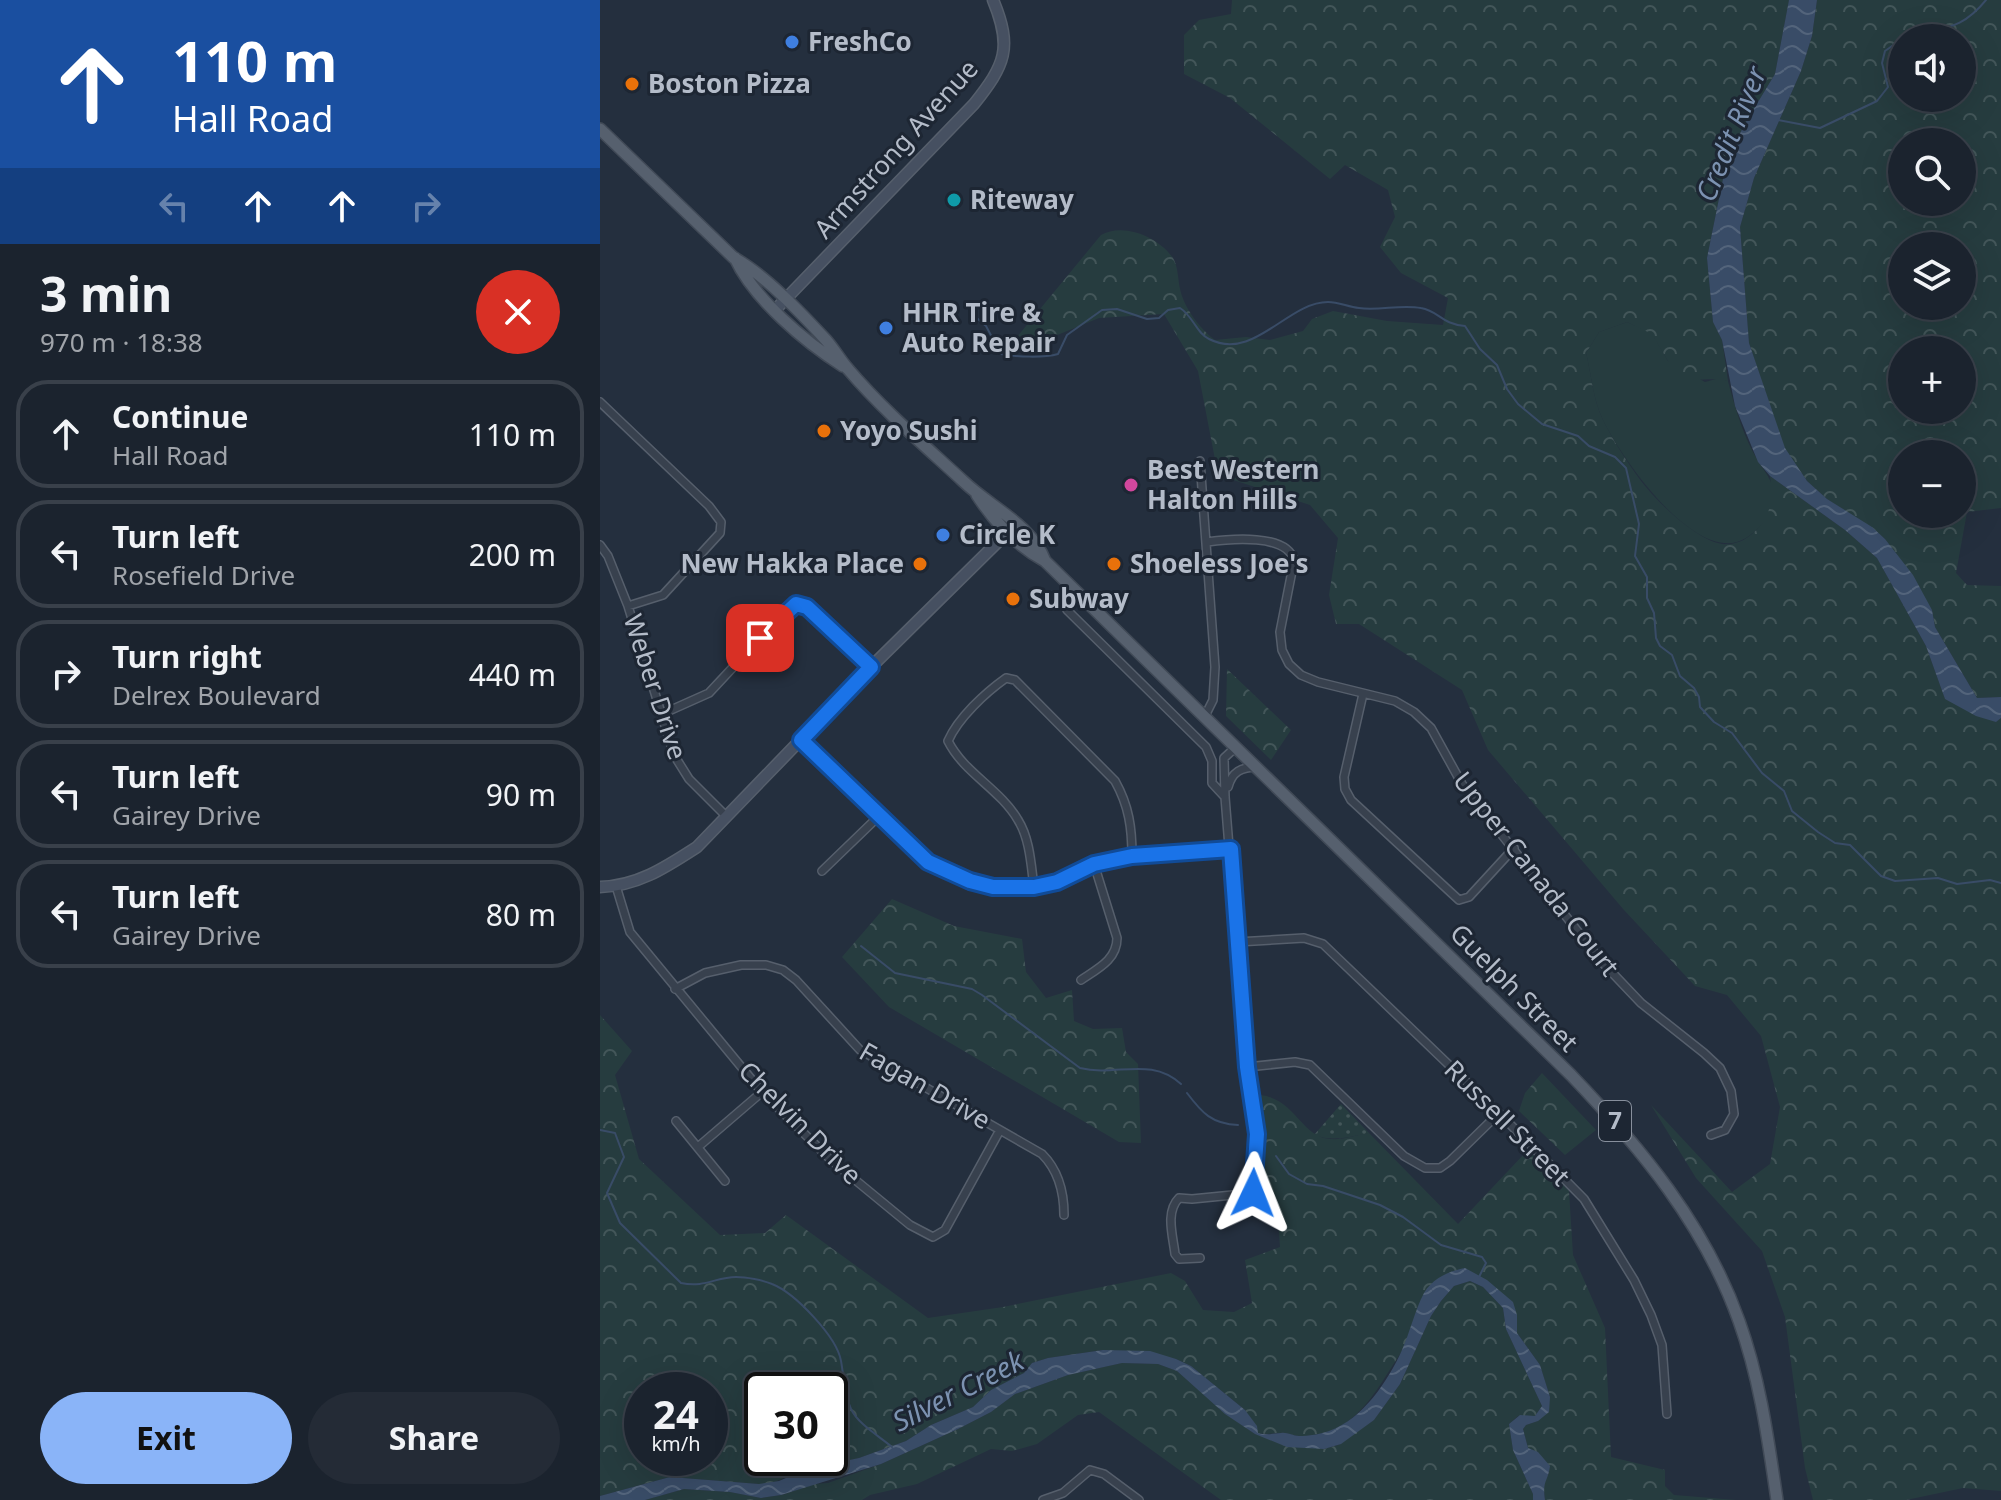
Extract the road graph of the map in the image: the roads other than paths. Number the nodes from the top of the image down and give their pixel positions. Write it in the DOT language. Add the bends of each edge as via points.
graph roads {
  1 [pos="993,0"];
  2 [pos="600,129"];
  3 [pos="734,258"];
  4 [pos="785,300"];
  5 [pos="775,310"];
  6 [pos="847,369"];
  7 [pos="600,402"];
  8 [pos="1200,461"];
  9 [pos="1012,528"];
  10 [pos="1207,542"];
  11 [pos="600,545"];
  12 [pos="1080,595"];
  13 [pos="628,606"];
  14 [pos="871,667"];
  15 [pos="1363,694"];
  16 [pos="662,714"];
  17 [pos="1205,716"];
  18 [pos="801,740"];
  19 [pos="1236,747"];
  20 [pos="1258,767"];
  21 [pos="1225,797"];
  22 [pos="879,816"];
  23 [pos="727,817"];
  24 [pos="1514,848"];
  25 [pos="1231,849"];
  26 [pos="1132,856"];
  27 [pos="1094,864"];
  28 [pos="822,871"];
  29 [pos="616,886"];
  30 [pos="600,887"];
  31 [pos="1034,887"];
  32 [pos="1237,942"];
  33 [pos="1081,980"];
  34 [pos="675,989"];
  35 [pos="1247,1067"];
  36 [pos="762,1092"];
  37 [pos="1499,1113"];
  38 [pos="676,1121"];
  39 [pos="1000,1130"];
  40 [pos="1711,1135"];
  41 [pos="698,1147"];
  42 [pos="725,1181"];
  43 [pos="1064,1215"];
  44 [pos="1200,1258"];
  45 [pos="1667,1414"];
  46 [pos="1043,1500"];
  47 [pos="1139,1500"];
  48 [pos="1777,1500"];
  1 -- 4 [label="street, Armstrong Avenue" via="1004,26 1004,55 992,80"];
  2 -- 3 [label="main road, Guelph Street"];
  3 -- 4 [label="main road, Guelph Street" via="754,269"];
  3 -- 5 [label="main road, Guelph Street" via="744,278"];
  4 -- 5 [label="street, Armstrong Avenue"];
  4 -- 6 [label="main road, Guelph Street"];
  5 -- 6 [label="main road, Guelph Street" via="817,350"];
  6 -- 9 [label="main road, Guelph Street" via="977,495 989,514"];
  7 -- 13 [label="street" via="721,522 720,533 663,595"];
  8 -- 10 [label="street"];
  9 -- 12 [label="main road, Guelph Street" via="1030,554 1045,561"];
  9 -- 14 [label="street"];
  10 -- 15 [label="street, Upper Canada Court" via="1247,539 1289,549 1294,561 1280,632 1285,657 1308,679"];
  10 -- 17 [label="street" via="1215,667 1213,700"];
  11 -- 13 [label="street, Weber Drive"];
  12 -- 17 [label="main road, Guelph Street"];
  12 -- 21 [label="street" via="1067,610 1206,747 1212,783"];
  13 -- 16 [label="street, Weber Drive"];
  14 -- 16 [label="street" via="807,607 796,604 709,693"];
  14 -- 18 [label="street"];
  15 -- 24 [label="street, Upper Canada Court" via="1395,701 1431,728 1462,784"];
  15 -- 24 [label="street" via="1344,777 1351,800 1459,900 1469,897"];
  16 -- 23 [label="street, Weber Drive" via="682,769"];
  17 -- 19 [label="main road, Guelph Street"];
  18 -- 22 [label="street"];
  18 -- 23 [label="street"];
  19 -- 20 [label="main road, Guelph Street / 7"];
  19 -- 21 [label="street" via="1224,758"];
  20 -- 21 [label="street" via="1236,771"];
  20 -- 48 [label="main road, Guelph Street / 7" via="1571,1075 1627,1134 1676,1198 1739,1321 1760,1394"];
  21 -- 25 [label="street"];
  22 -- 28 [label="street"];
  22 -- 31 [label="street" via="946,872 993,887"];
  23 -- 29 [label="street" via="666,868"];
  24 -- 40 [label="street, Upper Canada Court" via="1601,961 1641,1003 1720,1068 1734,1114 1725,1130"];
  25 -- 26 [label="street"];
  25 -- 32 [label="street"];
  26 -- 27 [label="street"];
  26 -- 31 [label="street" via="1126,800 1115,781 1015,680 1006,678 952,730 948,741 954,754 1020,822"];
  27 -- 31 [label="street"];
  27 -- 33 [label="street" via="1117,947 1110,960"];
  29 -- 30 [label="street"];
  29 -- 34 [label="street, Chelvin Drive" via="630,932"];
  32 -- 35 [label="street"];
  32 -- 37 [label="street, Russell Street" via="1304,938 1323,944"];
  34 -- 36 [label="street, Chelvin Drive"];
  34 -- 39 [label="street, Fagan Drive" via="705,973 741,965 783,970 860,1050"];
  35 -- 37 [label="street" via="1310,1065 1404,1156 1425,1168 1440,1168 1450,1161"];
  35 -- 44 [label="street" via="1257,1134 1253,1193 1179,1198 1172,1204 1175,1254 1179,1259"];
  36 -- 39 [label="street, Chelvin Drive" via="831,1160 910,1225 933,1237 945,1230"];
  36 -- 41 [label="street"];
  37 -- 45 [label="street, Russell Street" via="1584,1199 1634,1280 1662,1345"];
  38 -- 41 [label="street"];
  39 -- 43 [label="street, Fagan Drive" via="1052,1164"];
  41 -- 42 [label="street"];
  46 -- 47 [label="street" via="1063,1493 1090,1470"];
}
